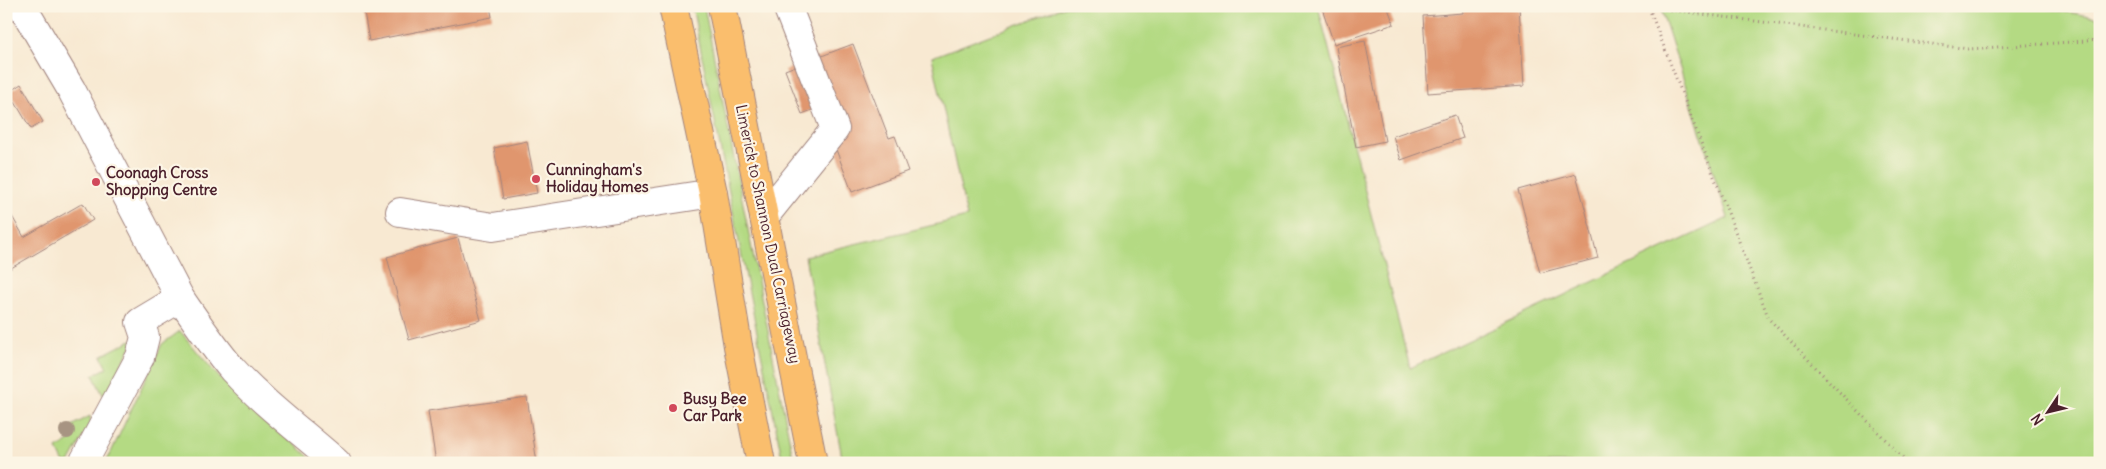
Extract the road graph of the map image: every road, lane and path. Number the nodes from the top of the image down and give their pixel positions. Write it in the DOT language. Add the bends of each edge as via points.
graph roads {
  1 [pos="22,6"];
  2 [pos="673,6"];
  3 [pos="722,6"];
  4 [pos="787,6"];
  5 [pos="1640,6"];
  6 [pos="1649,8"];
  7 [pos="2100,40"];
  8 [pos="713,193"];
  9 [pos="400,212"];
  10 [pos="764,218"];
  11 [pos="180,298"];
  12 [pos="83,463"];
  13 [pos="336,463"];
  14 [pos="761,463"];
  15 [pos="814,463"];
  16 [pos="1908,463"];
  1 -- 11 [label="lane" via="71,90"];
  2 -- 8 [label="main road"];
  3 -- 10 [label="main road, Limerick to Shannon Dual Carriageway"];
  4 -- 10 [label="lane" via="835,129"];
  5 -- 6 [label="path"];
  6 -- 7 [label="path" via="1968,49"];
  6 -- 16 [label="path" via="1769,319"];
  8 -- 9 [label="lane" via="493,227"];
  8 -- 14 [label="main road"];
  10 -- 15 [label="main road, Limerick to Shannon Dual Carriageway"];
  11 -- 12 [label="lane" via="140,322 145,337 140,357"];
  11 -- 13 [label="lane" via="233,369"];
}
